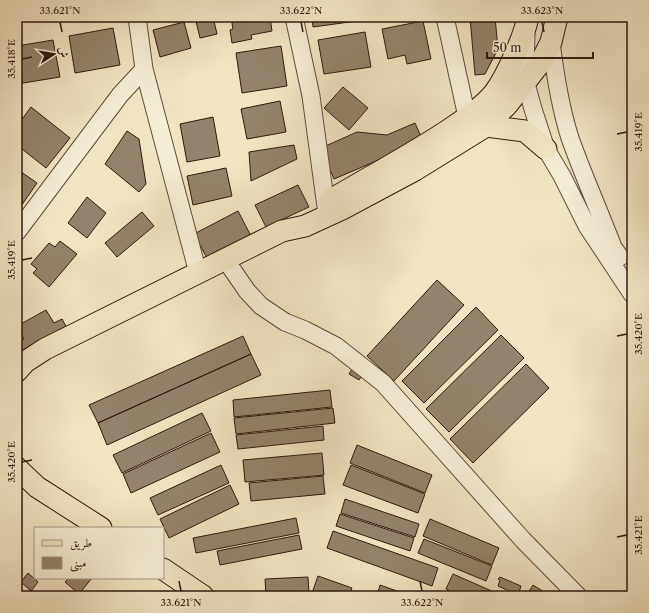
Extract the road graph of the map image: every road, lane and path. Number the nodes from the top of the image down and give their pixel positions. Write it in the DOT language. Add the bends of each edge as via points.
graph roads {
  1 [pos="137,17"];
  2 [pos="294,17"];
  3 [pos="445,17"];
  4 [pos="558,17"];
  5 [pos="527,23"];
  6 [pos="551,42"];
  7 [pos="144,69"];
  8 [pos="525,80"];
  9 [pos="467,117"];
  10 [pos="486,126"];
  11 [pos="546,149"];
  12 [pos="326,210"];
  13 [pos="17,232"];
  14 [pos="225,259"];
  15 [pos="198,273"];
  16 [pos="632,276"];
  17 [pos="632,294"];
  18 [pos="17,371"];
  19 [pos="17,468"];
  20 [pos="99,527"];
  21 [pos="164,569"];
  22 [pos="203,596"];
  23 [pos="578,596"];
  1 -- 7 [label="street"];
  2 -- 12 [label="street" via="311,96"];
  3 -- 9 [label="street"];
  4 -- 6 [label="main road"];
  5 -- 8 [label="street"];
  5 -- 9 [label="main road" via="495,92"];
  6 -- 8 [label="main road" via="541,62"];
  6 -- 16 [label="street" via="560,99 570,137 613,246"];
  7 -- 13 [label="street" via="120,94"];
  7 -- 15 [label="street"];
  8 -- 10 [label="main road"];
  8 -- 11 [label="street"];
  9 -- 12 [label="main road"];
  10 -- 11 [label="main road" via="525,131"];
  10 -- 12 [label="main road" via="415,170"];
  11 -- 17 [label="street" via="588,226"];
  12 -- 14 [label="main road" via="301,215 282,231"];
  14 -- 15 [label="main road"];
  14 -- 23 [label="street" via="261,306 285,322 336,346 384,383 524,540"];
  15 -- 18 [label="main road" via="45,350 25,362"];
  19 -- 20 [label="main road" via="37,487"];
  21 -- 22 [label="main road"];
}
